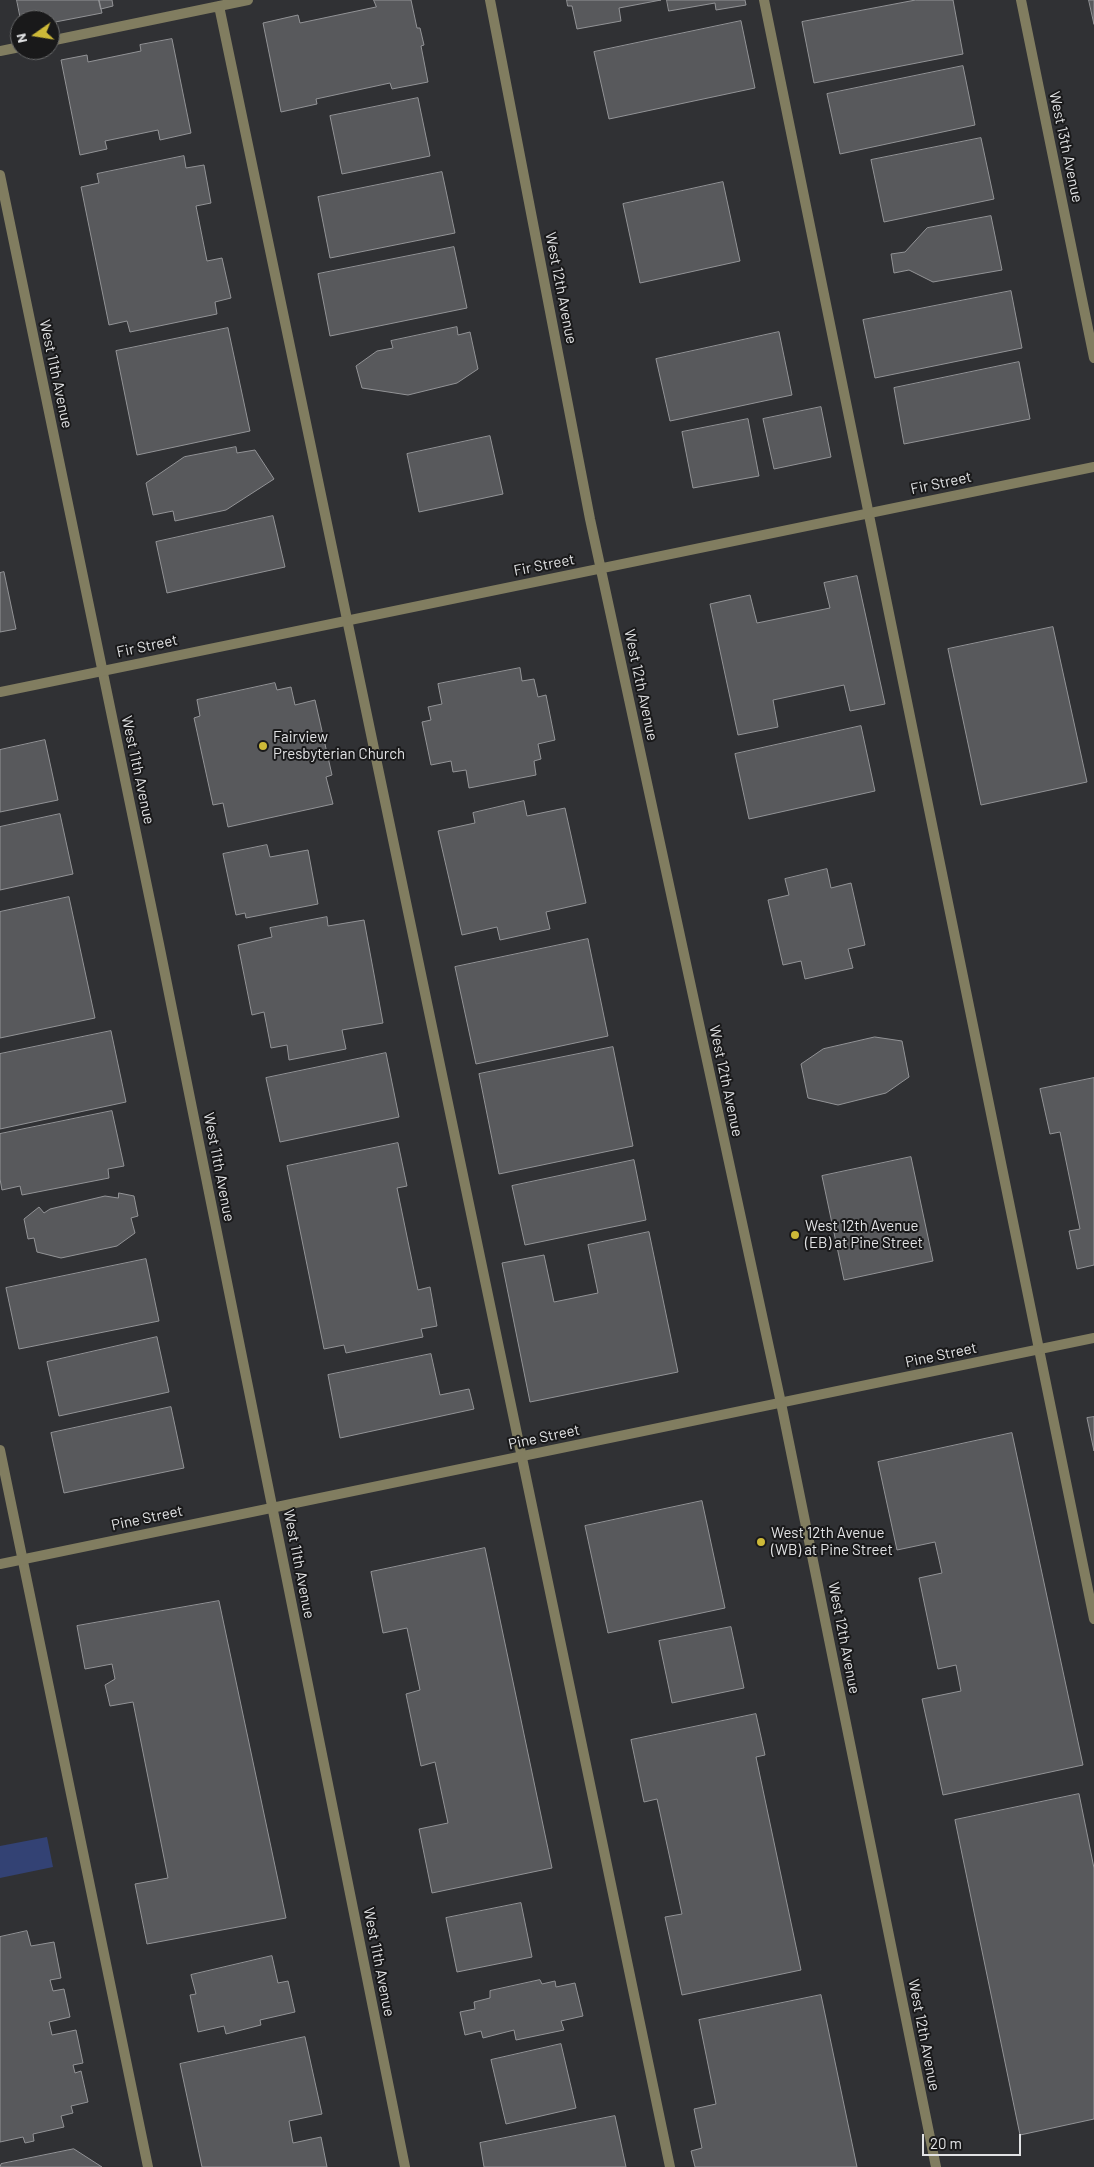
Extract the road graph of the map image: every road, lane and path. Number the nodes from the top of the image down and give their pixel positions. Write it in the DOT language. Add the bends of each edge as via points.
graph roads {
  1 [pos="248,0"];
  2 [pos="490,0"];
  3 [pos="764,0"];
  4 [pos="1021,0"];
  5 [pos="219,6"];
  6 [pos="60,39"];
  7 [pos="0,174"];
  8 [pos="1094,358"];
  9 [pos="1094,467"];
  10 [pos="869,513"];
  11 [pos="601,569"];
  12 [pos="347,620"];
  13 [pos="102,671"];
  14 [pos="0,692"];
  15 [pos="1094,1338"];
  16 [pos="1039,1350"];
  17 [pos="781,1403"];
  18 [pos="0,1450"];
  19 [pos="522,1456"];
  20 [pos="272,1508"];
  21 [pos="22,1560"];
  22 [pos="0,1564"];
  23 [pos="1094,1619"];
  24 [pos="148,2167"];
  25 [pos="404,2167"];
  26 [pos="670,2167"];
  27 [pos="936,2167"];
  1 -- 5 [label="street"];
  2 -- 11 [label="street, West 12th Avenue"];
  3 -- 10 [label="street"];
  4 -- 8 [label="street, West 13th Avenue"];
  5 -- 6 [label="street"];
  5 -- 12 [label="street"];
  7 -- 13 [label="street, West 11th Avenue"];
  9 -- 10 [label="street, Fir Street"];
  10 -- 11 [label="street, Fir Street"];
  10 -- 16 [label="street"];
  11 -- 12 [label="street, Fir Street"];
  11 -- 17 [label="street, West 12th Avenue"];
  12 -- 13 [label="street, Fir Street"];
  12 -- 19 [label="street"];
  13 -- 14 [label="street, Fir Street"];
  13 -- 20 [label="street, West 11th Avenue"];
  15 -- 16 [label="street, Pine Street"];
  16 -- 17 [label="street, Pine Street"];
  16 -- 23 [label="street"];
  17 -- 19 [label="street, Pine Street"];
  17 -- 27 [label="street, West 12th Avenue"];
  18 -- 21 [label="street"];
  19 -- 20 [label="street, Pine Street"];
  19 -- 26 [label="street"];
  20 -- 21 [label="street, Pine Street"];
  20 -- 25 [label="street, West 11th Avenue"];
  21 -- 22 [label="street, Pine Street"];
  21 -- 24 [label="street"];
}
